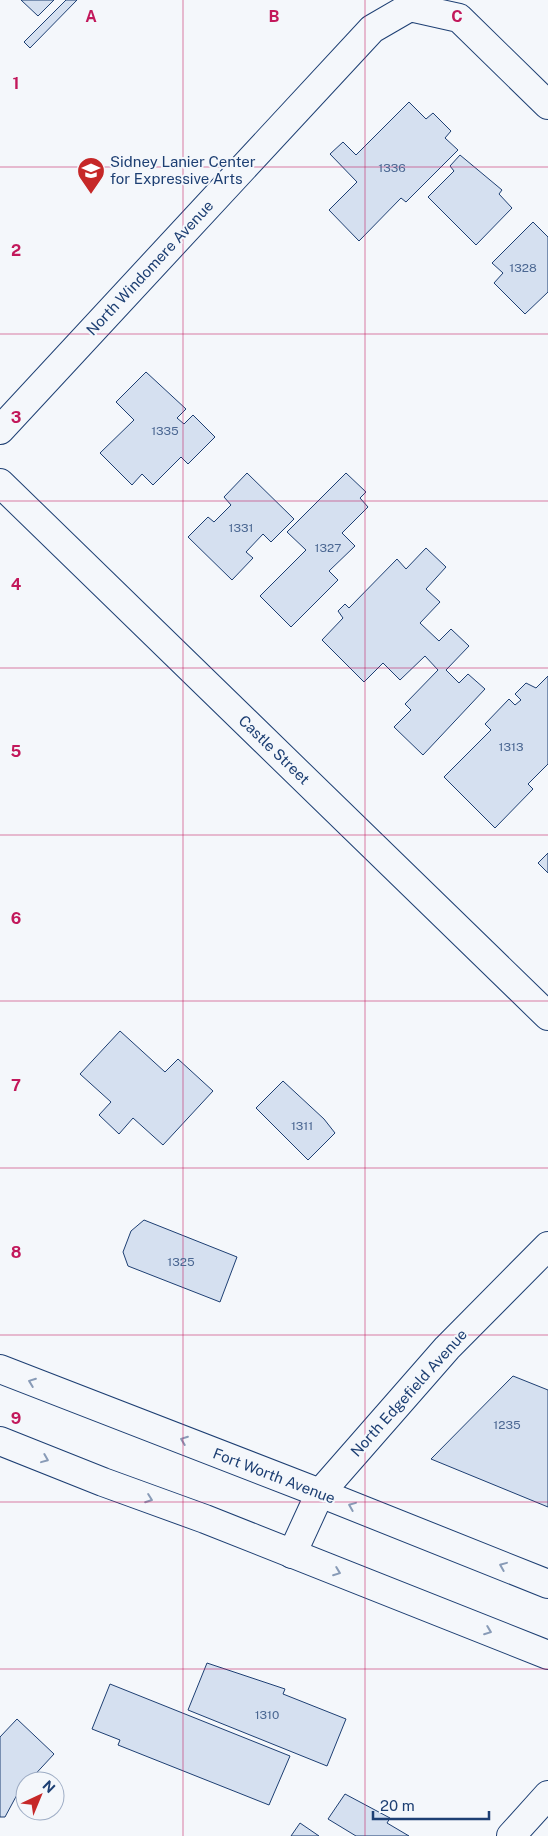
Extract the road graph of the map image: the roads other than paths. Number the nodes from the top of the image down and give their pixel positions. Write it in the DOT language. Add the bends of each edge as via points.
graph roads {
  1 [pos="548,105"];
  2 [pos="0,430"];
  3 [pos="0,483"];
  4 [pos="548,1016"];
  5 [pos="548,1246"];
  6 [pos="0,1369"];
  7 [pos="0,1441"];
  8 [pos="320,1493"];
  9 [pos="292,1554"];
  10 [pos="548,1584"];
  11 [pos="548,1655"];
  12 [pos="548,1796"];
  13 [pos="511,1836"];
  1 -- 2 [label="street, North Windomere Avenue" via="459,18 410,7 372,29"];
  3 -- 4 [label="street, Castle Street"];
  5 -- 8 [label="street, North Edgefield Avenue" via="448,1348"];
  8 -- 6 [label="street, Fort Worth Avenue, one-way"];
  7 -- 9 [label="street, one-way"];
  8 -- 9 [label="street, North Edgefield Avenue"];
  10 -- 8 [label="street, Fort Worth Avenue, one-way"];
  9 -- 11 [label="street, one-way"];
  12 -- 13 [label="street"];
}
